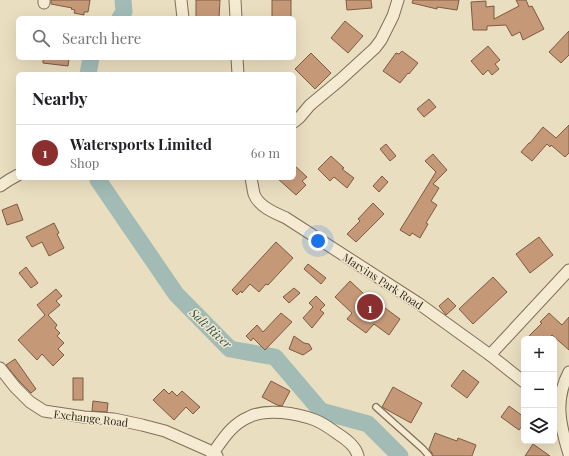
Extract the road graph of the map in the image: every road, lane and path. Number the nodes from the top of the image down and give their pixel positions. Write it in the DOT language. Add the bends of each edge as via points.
graph roads {
  1 [pos="181,0"];
  2 [pos="235,0"];
  3 [pos="398,0"];
  4 [pos="184,16"];
  5 [pos="236,16"];
  6 [pos="237,60"];
  7 [pos="238,72"];
  8 [pos="296,121"];
  9 [pos="16,176"];
  10 [pos="251,180"];
  11 [pos="0,186"];
  12 [pos="569,270"];
  13 [pos="490,355"];
  14 [pos="0,368"];
  15 [pos="569,372"];
  16 [pos="521,380"];
  17 [pos="376,407"];
  18 [pos="557,408"];
  19 [pos="569,454"];
  20 [pos="215,455"];
  21 [pos="358,456"];
  22 [pos="428,456"];
  1 -- 4 [label="street"];
  2 -- 5 [label="street"];
  3 -- 8 [label="street" via="394,16 375,48 310,105"];
  6 -- 7 [label="street"];
  9 -- 11 [label="street"];
  10 -- 13 [label="street, Marvins Park Road" via="256,197 265,207 411,299"];
  12 -- 13 [label="street"];
  13 -- 16 [label="street, Marvins Park Road"];
  14 -- 20 [label="street, Exchange Road" via="30,402 44,411 142,425 165,431"];
  15 -- 18 [label="street"];
  17 -- 22 [label="lane"];
  18 -- 19 [label="street"];
  20 -- 21 [label="street" via="235,424 250,416 269,412 299,415 316,420 347,440"];
}
